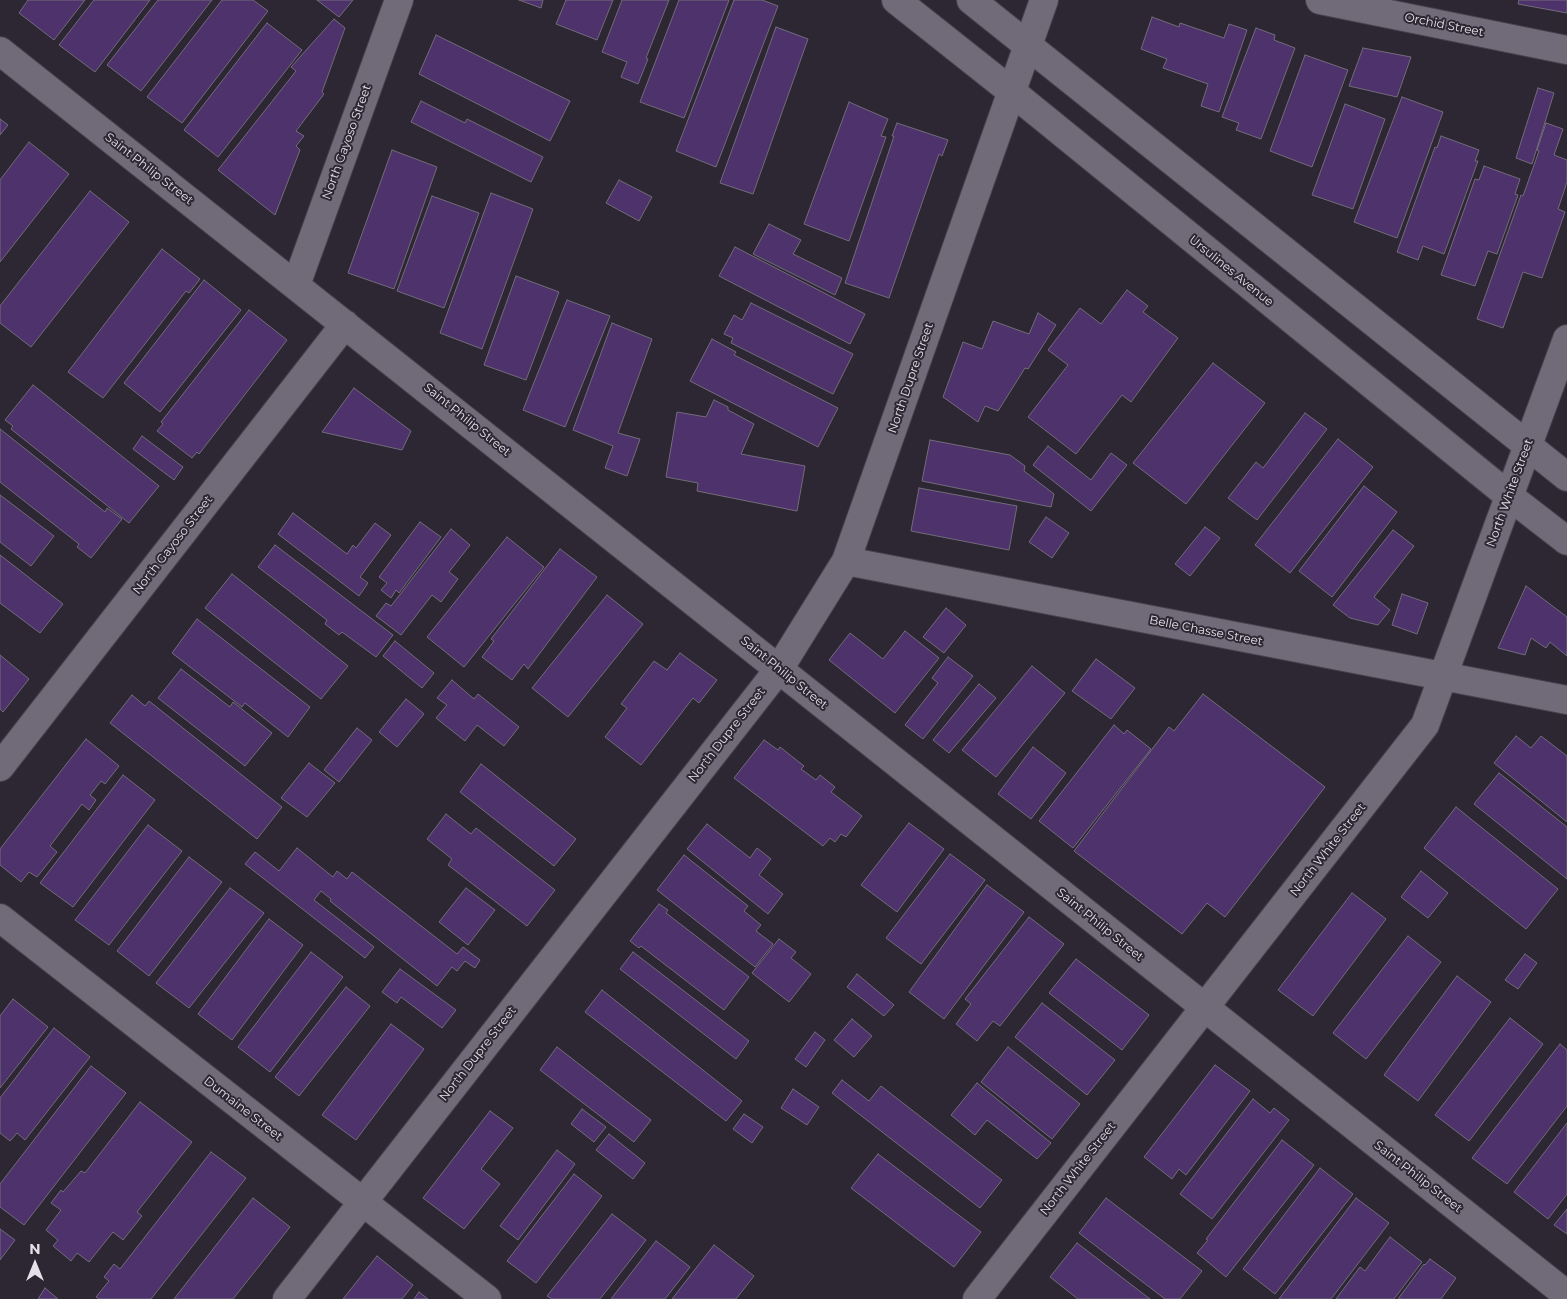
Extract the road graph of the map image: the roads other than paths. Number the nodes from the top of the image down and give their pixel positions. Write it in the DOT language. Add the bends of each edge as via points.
graph roads {
  1 [pos="398,0"];
  2 [pos="896,0"];
  3 [pos="971,0"];
  4 [pos="1044,0"];
  5 [pos="1320,0"];
  6 [pos="1028,45"];
  7 [pos="1567,50"];
  8 [pos="0,51"];
  9 [pos="1012,92"];
  10 [pos="296,285"];
  11 [pos="345,324"];
  12 [pos="1567,339"];
  13 [pos="1528,446"];
  14 [pos="1567,477"];
  15 [pos="1509,496"];
  16 [pos="1567,541"];
  17 [pos="846,561"];
  18 [pos="778,669"];
  19 [pos="1442,677"];
  20 [pos="1567,700"];
  21 [pos="0,767"];
  22 [pos="0,918"];
  23 [pos="1204,1008"];
  24 [pos="363,1202"];
  25 [pos="1567,1295"];
  26 [pos="287,1299"];
  27 [pos="487,1299"];
  28 [pos="977,1299"];
  1 -- 10 [label="street, North Gayoso Street"];
  2 -- 9 [label="street, Ursulines Avenue"];
  3 -- 6 [label="street"];
  4 -- 6 [label="street, North Dupre Street"];
  5 -- 7 [label="street, Orchid Street"];
  6 -- 9 [label="street, North Dupre Street"];
  6 -- 13 [label="street"];
  8 -- 10 [label="street, Saint Philip Street"];
  9 -- 15 [label="street, Ursulines Avenue"];
  9 -- 17 [label="street, North Dupre Street"];
  10 -- 11 [label="street, Saint Philip Street"];
  11 -- 18 [label="street, Saint Philip Street"];
  11 -- 21 [label="street, North Gayoso Street"];
  12 -- 13 [label="street, North White Street"];
  13 -- 14 [label="street"];
  13 -- 15 [label="street, North White Street"];
  15 -- 16 [label="street, Ursulines Avenue"];
  15 -- 19 [label="street, North White Street"];
  17 -- 18 [label="street, North Dupre Street"];
  17 -- 19 [label="street, Belle Chasse Street"];
  18 -- 23 [label="street, Saint Philip Street"];
  18 -- 24 [label="street, North Dupre Street"];
  19 -- 20 [label="street, Belle Chasse Street"];
  19 -- 23 [label="street, North White Street" via="1426,725"];
  22 -- 24 [label="street, Dumaine Street"];
  23 -- 25 [label="street, Saint Philip Street"];
  23 -- 28 [label="street, North White Street"];
  24 -- 26 [label="street, North Dupre Street"];
  24 -- 27 [label="street, Dumaine Street"];
}
